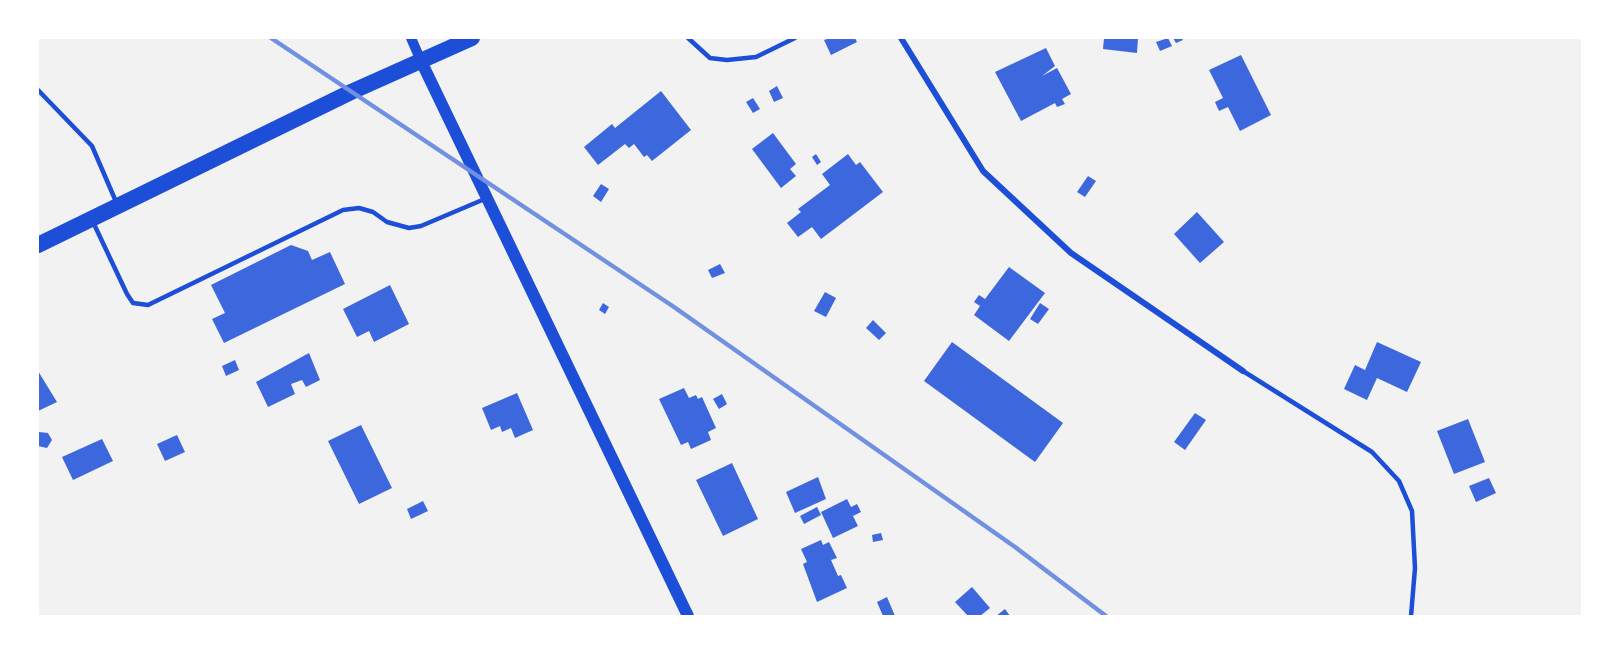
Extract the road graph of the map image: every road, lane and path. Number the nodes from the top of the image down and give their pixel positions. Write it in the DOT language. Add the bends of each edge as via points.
graph roads {
  1 [pos="411,38"];
  2 [pos="472,38"];
  3 [pos="688,38"];
  4 [pos="795,38"];
  5 [pos="901,38"];
  6 [pos="422,61"];
  7 [pos="38,90"];
  8 [pos="488,198"];
  9 [pos="118,206"];
  10 [pos="92,219"];
  11 [pos="38,245"];
  12 [pos="1243,371"];
  13 [pos="688,616"];
  14 [pos="1412,616"];
  1 -- 6 [label="street"];
  2 -- 6 [label="highway"];
  3 -- 4 [label="lane" via="710,58 727,60 756,57"];
  5 -- 12 [label="street" via="983,171 1071,253"];
  6 -- 8 [label="main road"];
  6 -- 9 [label="highway"];
  7 -- 9 [label="lane" via="92,146"];
  8 -- 10 [label="lane" via="409,228 366,210 343,210 148,305 133,303 127,294"];
  8 -- 13 [label="main road"];
  9 -- 10 [label="highway"];
  10 -- 11 [label="highway"];
  12 -- 14 [label="lane" via="1372,452 1399,481 1412,511"];
}
